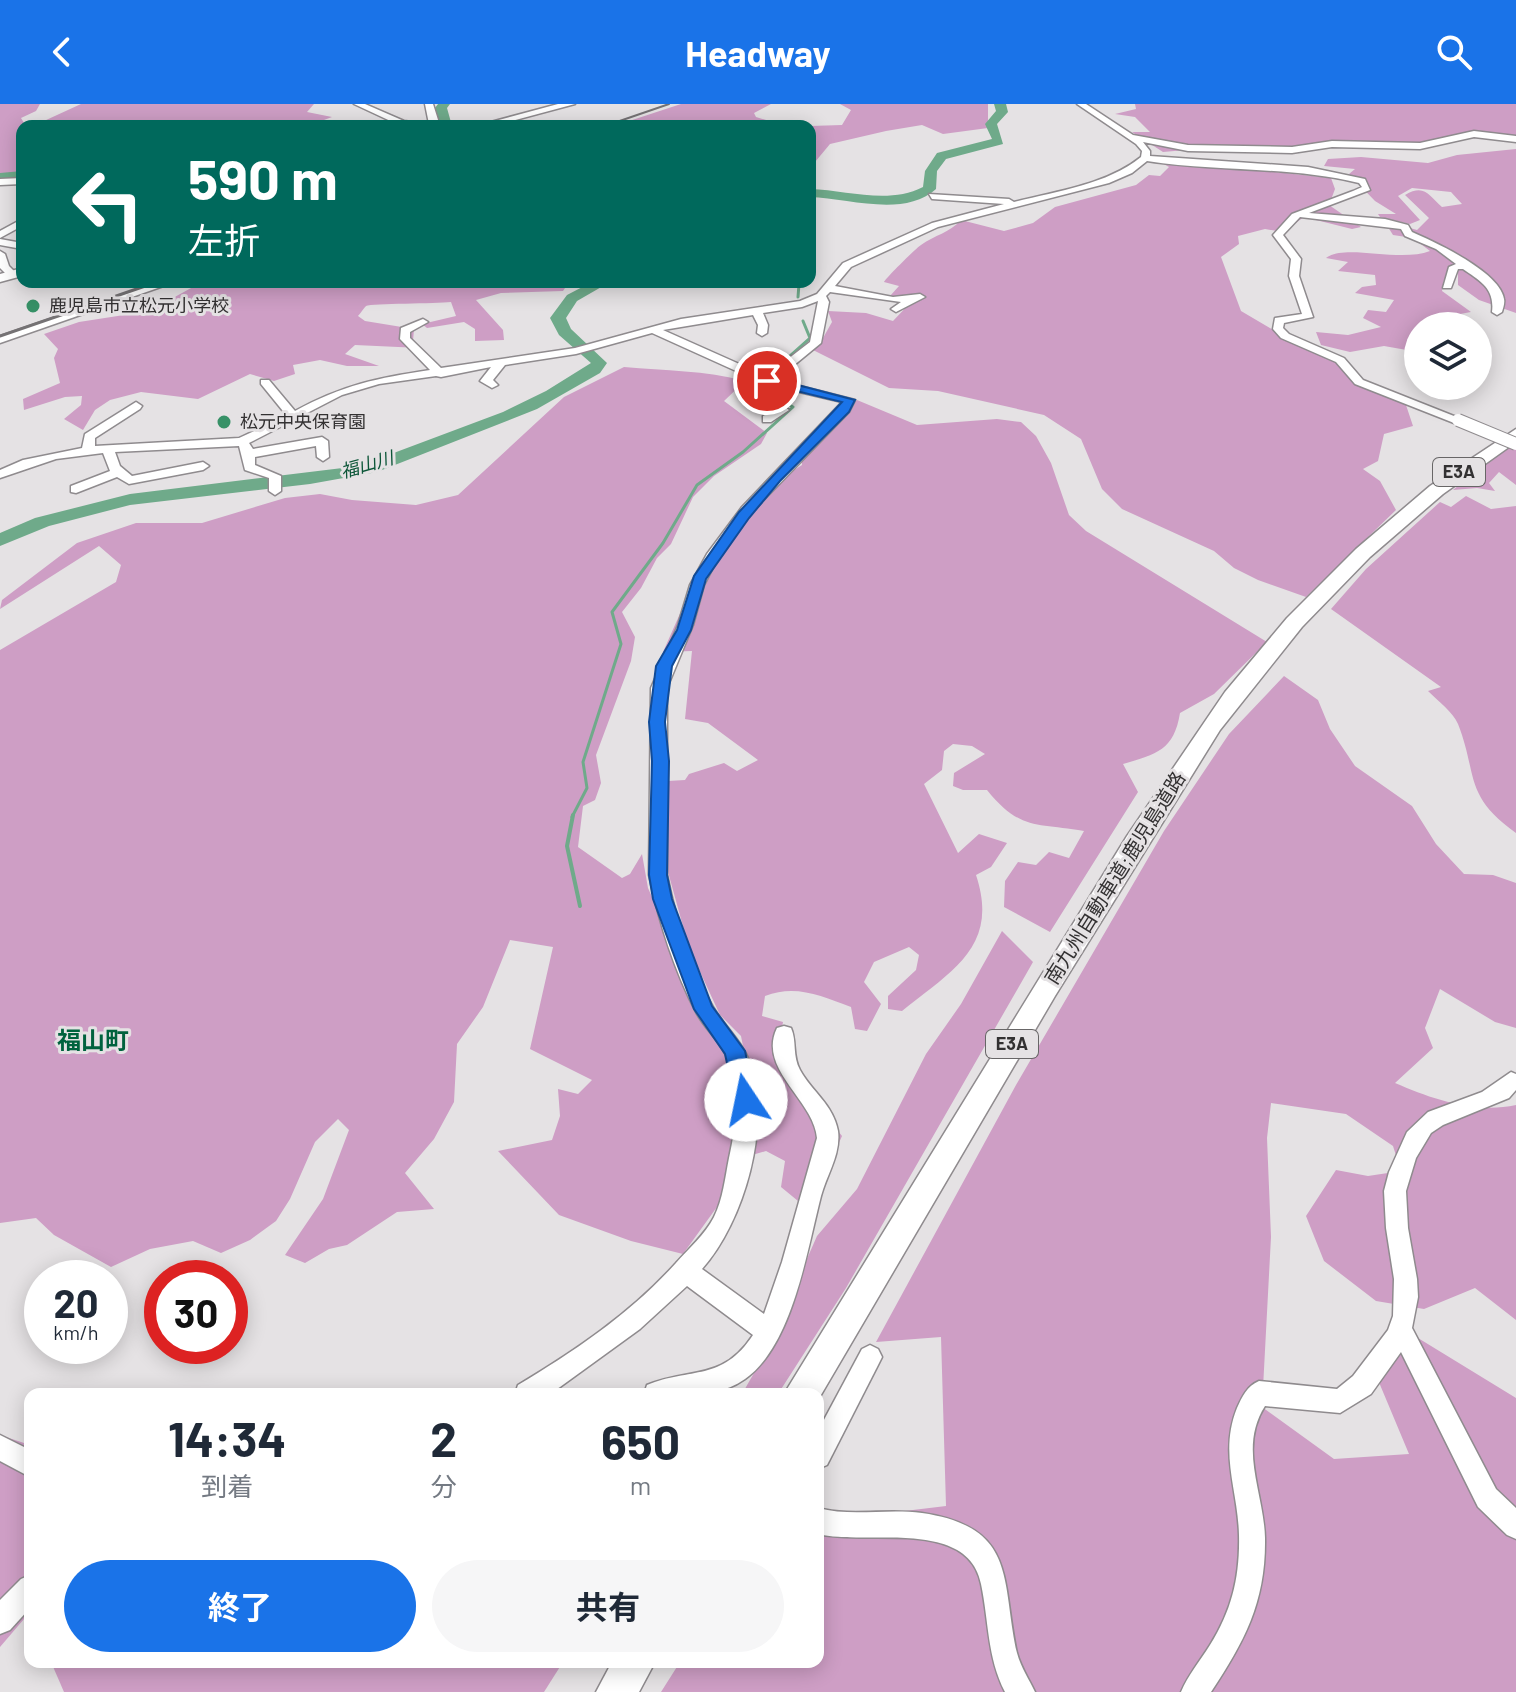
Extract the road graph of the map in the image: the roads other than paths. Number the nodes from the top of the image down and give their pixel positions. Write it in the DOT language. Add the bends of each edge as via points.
graph roads {
  1 [pos="358,104"];
  2 [pos="570,104"];
  3 [pos="1081,104"];
  4 [pos="399,120"];
  5 [pos="505,120"];
  6 [pos="1130,136"];
  7 [pos="1516,139"];
  8 [pos="1145,158"];
  9 [pos="932,196"];
  10 [pos="1020,205"];
  11 [pos="1302,215"];
  12 [pos="1362,220"];
  13 [pos="1371,229"];
  14 [pos="0,254"];
  15 [pos="1466,265"];
  16 [pos="11,275"];
  17 [pos="1447,286"];
  18 [pos="152,288"];
  19 [pos="824,292"];
  20 [pos="896,309"];
  21 [pos="757,312"];
  22 [pos="1497,312"];
  23 [pos="782,314"];
  24 [pos="821,318"];
  25 [pos="423,322"];
  26 [pos="651,329"];
  27 [pos="762,333"];
  28 [pos="0,340"];
  29 [pos="500,364"];
  30 [pos="441,374"];
  31 [pos="765,380"];
  32 [pos="265,382"];
  33 [pos="492,385"];
  34 [pos="136,406"];
  35 [pos="293,416"];
  36 [pos="767,419"];
  37 [pos="1516,434"];
  38 [pos="239,442"];
  39 [pos="1516,444"];
  40 [pos="108,450"];
  41 [pos="88,451"];
  42 [pos="249,454"];
  43 [pos="323,457"];
  44 [pos="203,466"];
  45 [pos="118,472"];
  46 [pos="0,474"];
  47 [pos="76,489"];
  48 [pos="275,491"];
  49 [pos="784,1034"];
  50 [pos="1511,1081"];
  51 [pos="684,1270"];
  52 [pos="767,1331"];
  53 [pos="1398,1336"];
  54 [pos="870,1357"];
  55 [pos="537,1388"];
  56 [pos="685,1388"];
  57 [pos="806,1388"];
  58 [pos="824,1445"];
  59 [pos="0,1447"];
  60 [pos="24,1461"];
  61 [pos="824,1522"];
  62 [pos="1516,1526"];
  63 [pos="24,1594"];
  64 [pos="0,1620"];
  65 [pos="631,1668"];
  66 [pos="616,1692"];
  67 [pos="1021,1692"];
  68 [pos="1195,1692"];
  1 -- 4 [label="street"];
  2 -- 5 [label="main road"];
  3 -- 6 [label="street"];
  6 -- 7 [label="street" via="1188,148 1292,150 1332,144 1420,146 1474,134"];
  6 -- 8 [label="street" via="1143,145"];
  8 -- 10 [label="street" via="1120,176"];
  8 -- 11 [label="street" via="1207,166 1274,164 1344,175 1367,188"];
  9 -- 10 [label="street"];
  10 -- 19 [label="street" via="935,225 847,265"];
  11 -- 12 [label="street"];
  11 -- 39 [label="street, bridge" via="1278,235 1296,259 1294,276 1308,317 1279,320 1278,329 1340,360 1359,382"];
  12 -- 13 [label="street"];
  12 -- 15 [label="street" via="1405,227 1413,237"];
  14 -- 16 [label="street"];
  15 -- 17 [label="street" via="1454,267"];
  15 -- 22 [label="street" via="1497,291"];
  18 -- 28 [label="street"];
  19 -- 20 [label="street" via="893,300 920,297"];
  19 -- 21 [label="street" via="783,309"];
  19 -- 24 [label="street"];
  21 -- 26 [label="street"];
  21 -- 27 [label="street"];
  23 -- 24 [label="street"];
  24 -- 31 [label="street" via="815,343"];
  25 -- 30 [label="street" via="405,330 405,339"];
  26 -- 29 [label="street" via="576,351"];
  26 -- 31 [label="street"];
  29 -- 30 [label="street"];
  29 -- 33 [label="street" via="486,381"];
  30 -- 35 [label="street" via="378,381 338,393"];
  31 -- 36 [label="street" via="759,385 765,398 783,410"];
  31 -- 51 [label="street" via="849,400 721,544 699,579 659,688 662,899 704,1009 735,1051 748,1121 720,1227"];
  32 -- 35 [label="street"];
  34 -- 41 [label="street" via="89,437"];
  35 -- 38 [label="street"];
  37 -- 57 [label="highway, 南九州自動車道;鹿児島道路 / E3A" via="1405,514 1326,589 1231,699 1035,1004"];
  38 -- 40 [label="street"];
  38 -- 42 [label="street"];
  40 -- 41 [label="street"];
  40 -- 45 [label="street"];
  41 -- 46 [label="street" via="41,458"];
  42 -- 43 [label="street" via="322,441"];
  42 -- 48 [label="street" via="249,467 275,476"];
  44 -- 45 [label="street" via="129,480"];
  45 -- 47 [label="street"];
  49 -- 52 [label="street" via="787,1071 822,1114 829,1151 813,1188 791,1279"];
  50 -- 53 [label="street" via="1503,1093 1437,1115 1415,1137 1395,1187 1409,1280 1407,1314"];
  51 -- 52 [label="street"];
  51 -- 55 [label="street" via="575,1366"];
  52 -- 56 [label="street" via="740,1369"];
  53 -- 62 [label="street" via="1406,1337 1487,1498"];
  53 -- 68 [label="street" via="1362,1385 1340,1401 1259,1393 1247,1409 1238,1457 1252,1526 1245,1606"];
  54 -- 58 [label="street"];
  59 -- 60 [label="street"];
  61 -- 67 [label="street" via="945,1528 973,1544 986,1559 998,1589 1001,1654"];
  63 -- 64 [label="street"];
  65 -- 66 [label="highway"];
}
